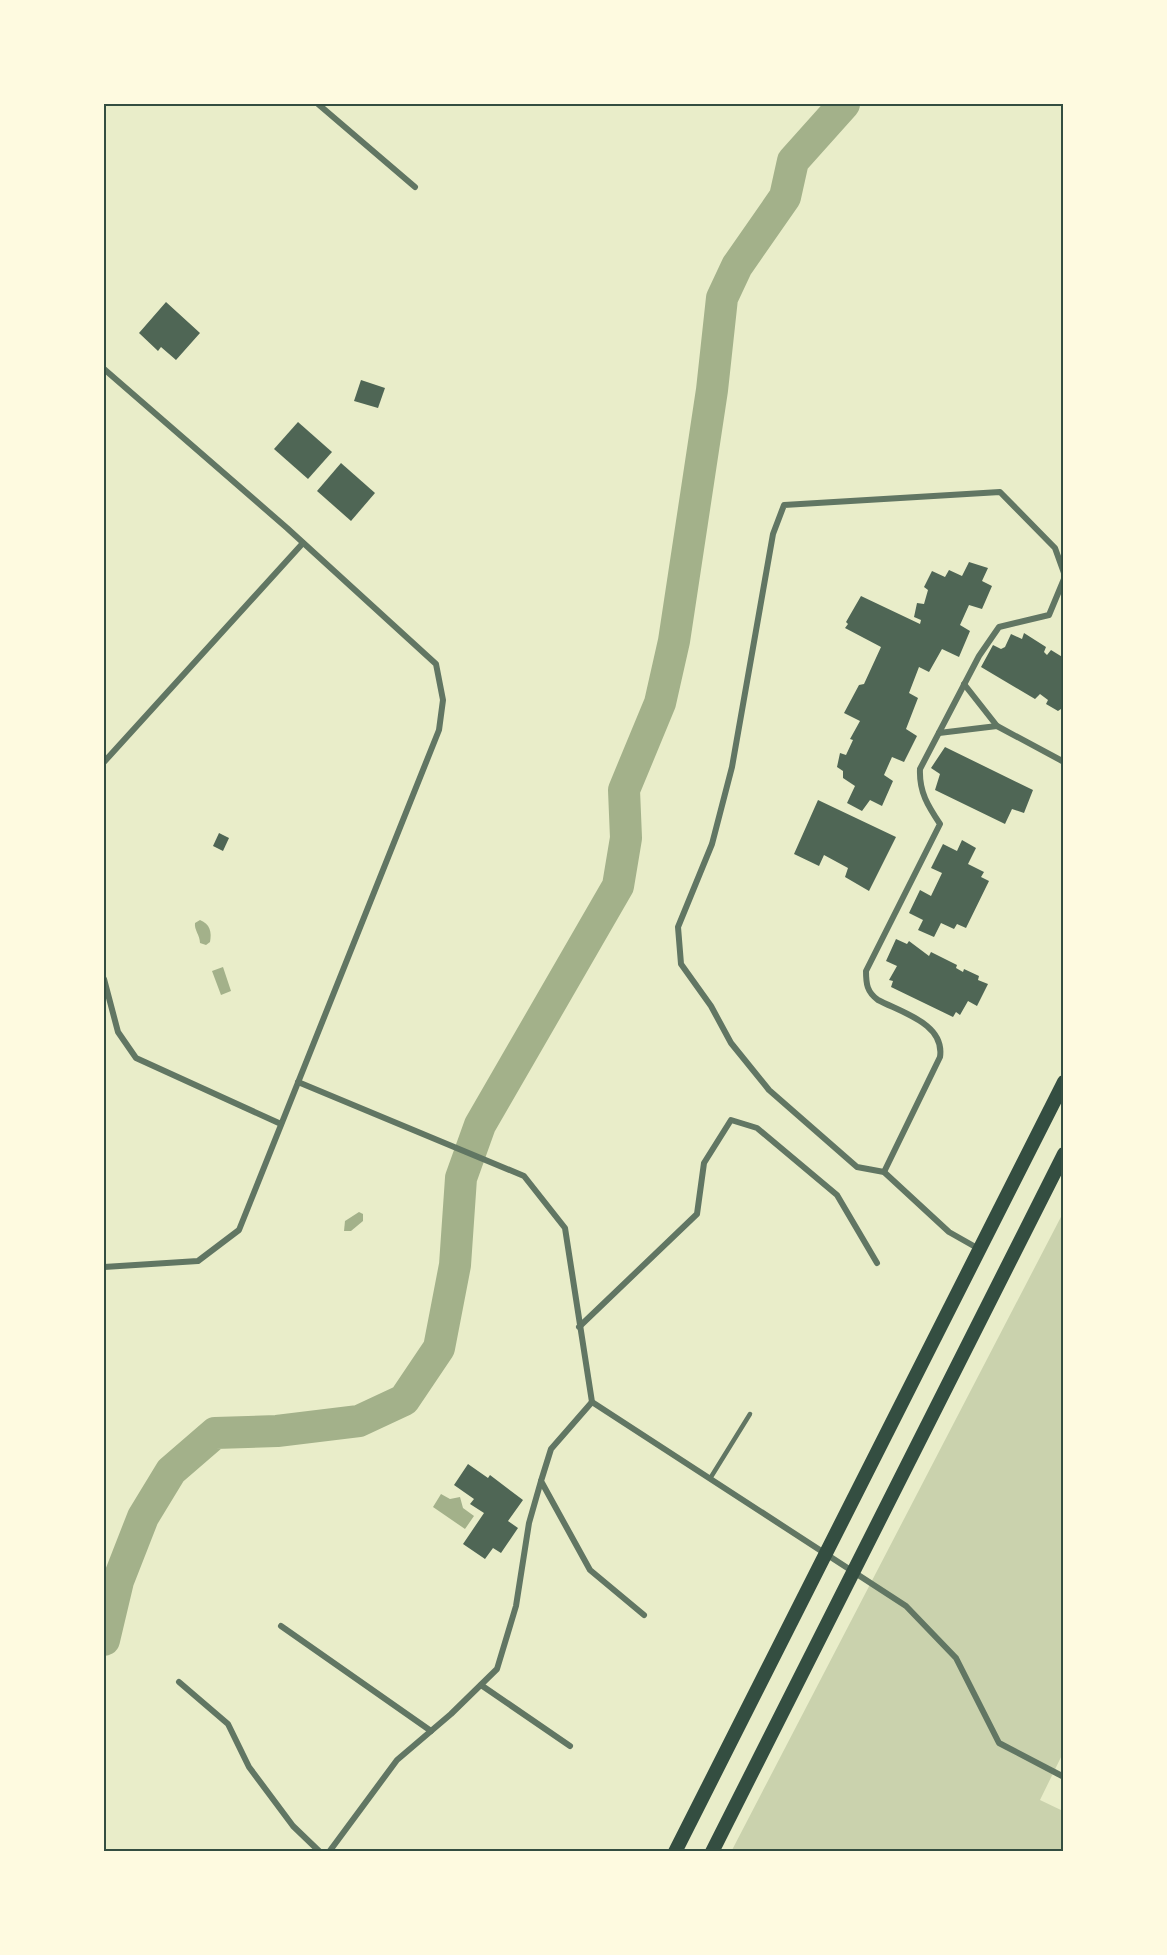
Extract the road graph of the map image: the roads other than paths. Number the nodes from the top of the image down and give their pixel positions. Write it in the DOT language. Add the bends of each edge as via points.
graph roads {
  1 [pos="318,104"];
  2 [pos="414,187"];
  3 [pos="106,371"];
  4 [pos="104,380"];
  5 [pos="303,543"];
  6 [pos="1064,573"];
  7 [pos="1064,579"];
  8 [pos="964,684"];
  9 [pos="997,726"];
  10 [pos="939,733"];
  11 [pos="104,762"];
  12 [pos="1064,762"];
  13 [pos="104,979"];
  14 [pos="298,1082"];
  15 [pos="1064,1082"];
  16 [pos="281,1124"];
  17 [pos="1064,1154"];
  18 [pos="884,1172"];
  19 [pos="979,1249"];
  20 [pos="877,1263"];
  21 [pos="104,1267"];
  22 [pos="579,1327"];
  23 [pos="592,1402"];
  24 [pos="750,1414"];
  25 [pos="711,1478"];
  26 [pos="541,1481"];
  27 [pos="826,1552"];
  28 [pos="854,1571"];
  29 [pos="644,1615"];
  30 [pos="281,1626"];
  31 [pos="179,1682"];
  32 [pos="481,1685"];
  33 [pos="431,1731"];
  34 [pos="570,1746"];
  35 [pos="1064,1777"];
  36 [pos="320,1851"];
  37 [pos="329,1851"];
  38 [pos="675,1851"];
  39 [pos="712,1851"];
  1 -- 2 [label="street"];
  3 -- 4 [label="street"];
  3 -- 5 [label="street"];
  5 -- 11 [label="street"];
  5 -- 14 [label="street" via="436,664 443,700 439,730"];
  6 -- 18 [label="street" via="1054,548 1000,492 784,505 773,534 732,767 712,844 678,927 681,964 731,1043 769,1090 858,1167"];
  7 -- 8 [label="street" via="1049,615 999,627"];
  8 -- 9 [label="street"];
  8 -- 10 [label="street"];
  9 -- 10 [label="street"];
  9 -- 12 [label="street"];
  10 -- 18 [label="street" via="920,769 919,786 940,824 867,971 866,983 871,995 931,1028 942,1046"];
  13 -- 16 [label="street" via="118,1032 136,1058"];
  14 -- 16 [label="street"];
  14 -- 22 [label="street" via="524,1176 564,1228"];
  15 -- 19 [label="main road"];
  16 -- 21 [label="street" via="239,1230 198,1261"];
  17 -- 28 [label="main road"];
  18 -- 19 [label="street" via="950,1232"];
  19 -- 27 [label="main road"];
  20 -- 22 [label="street" via="837,1195 757,1128 732,1120 704,1163 697,1214"];
  22 -- 23 [label="street"];
  23 -- 25 [label="street"];
  23 -- 26 [label="street" via="551,1449"];
  24 -- 25 [label="lane"];
  25 -- 27 [label="street"];
  26 -- 29 [label="street" via="590,1570"];
  26 -- 32 [label="street" via="529,1523 516,1606 497,1669"];
  27 -- 28 [label="street"];
  27 -- 38 [label="main road"];
  28 -- 35 [label="street" via="906,1606 956,1658 999,1743"];
  28 -- 39 [label="main road"];
  30 -- 33 [label="street"];
  31 -- 36 [label="street" via="228,1724 249,1767 293,1826"];
  32 -- 33 [label="street"];
  32 -- 34 [label="street"];
  33 -- 37 [label="street" via="397,1760"];
}
